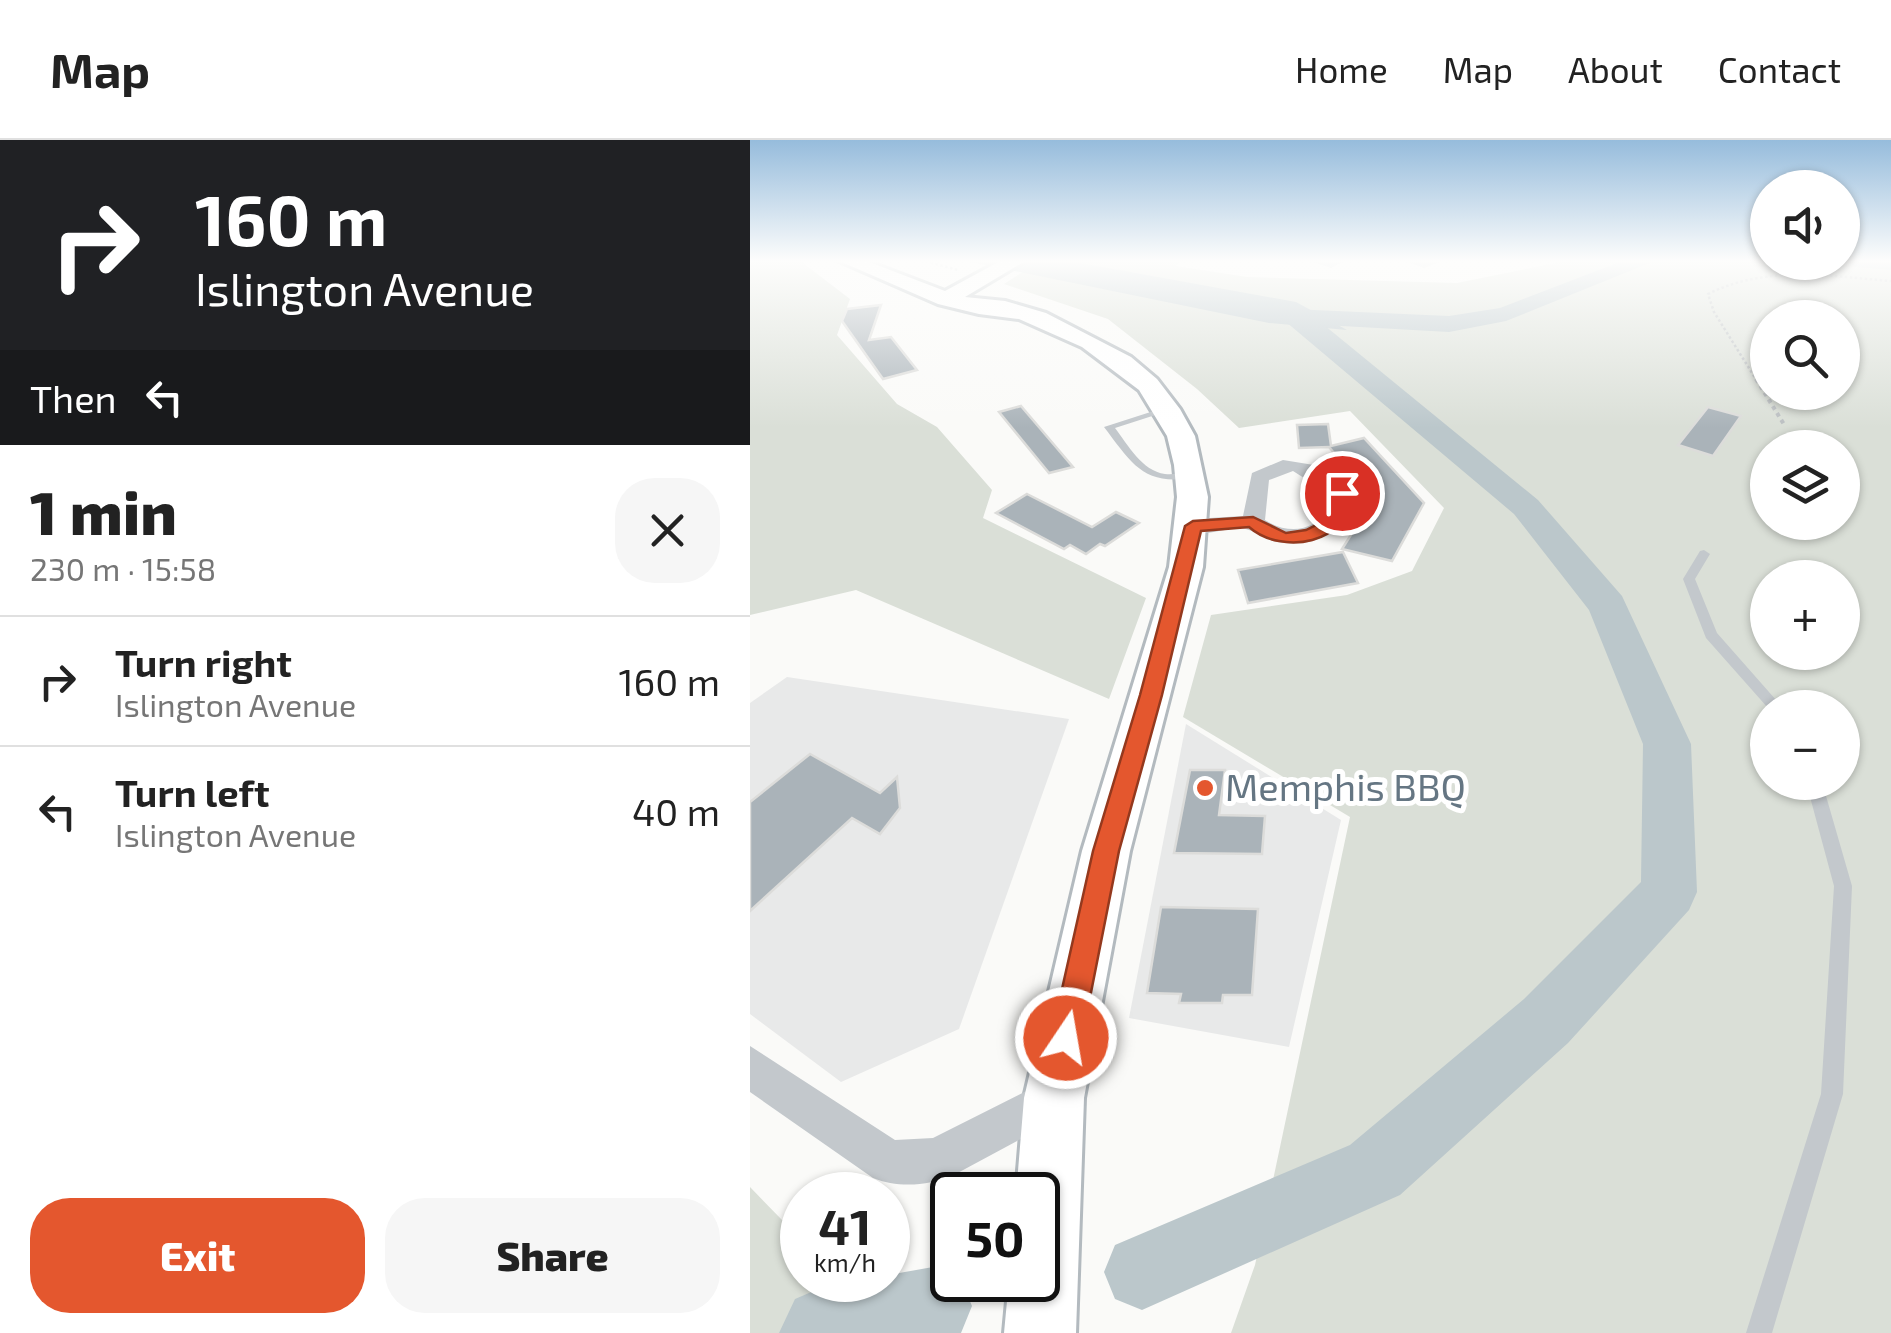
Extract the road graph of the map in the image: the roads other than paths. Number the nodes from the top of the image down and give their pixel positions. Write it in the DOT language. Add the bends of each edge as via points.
graph roads {
  1 [pos="1033,316"];
  2 [pos="1168,409"];
  3 [pos="1193,475"];
  4 [pos="1253,522"];
  5 [pos="1193,526"];
  6 [pos="1704,554"];
  7 [pos="1760,690"];
  8 [pos="1819,800"];
  9 [pos="750,1068"];
  10 [pos="1054,1098"];
  11 [pos="1040,1333"];
  12 [pos="1759,1333"];
  1 -- 2 [label="main road" via="1114,354 1137,370"];
  2 -- 3 [label="main road"];
  2 -- 3 [label="lane" via="1110,426 1145,472 1163,481"];
  3 -- 5 [label="main road"];
  4 -- 5 [label="street"];
  5 -- 10 [label="main road" via="1106,851"];
  6 -- 7 [label="lane" via="1689,579 1711,634"];
  8 -- 12 [label="lane" via="1843,886 1832,1094"];
  9 -- 10 [label="street" via="889,1162 936,1160"];
  10 -- 11 [label="main road"];
}
